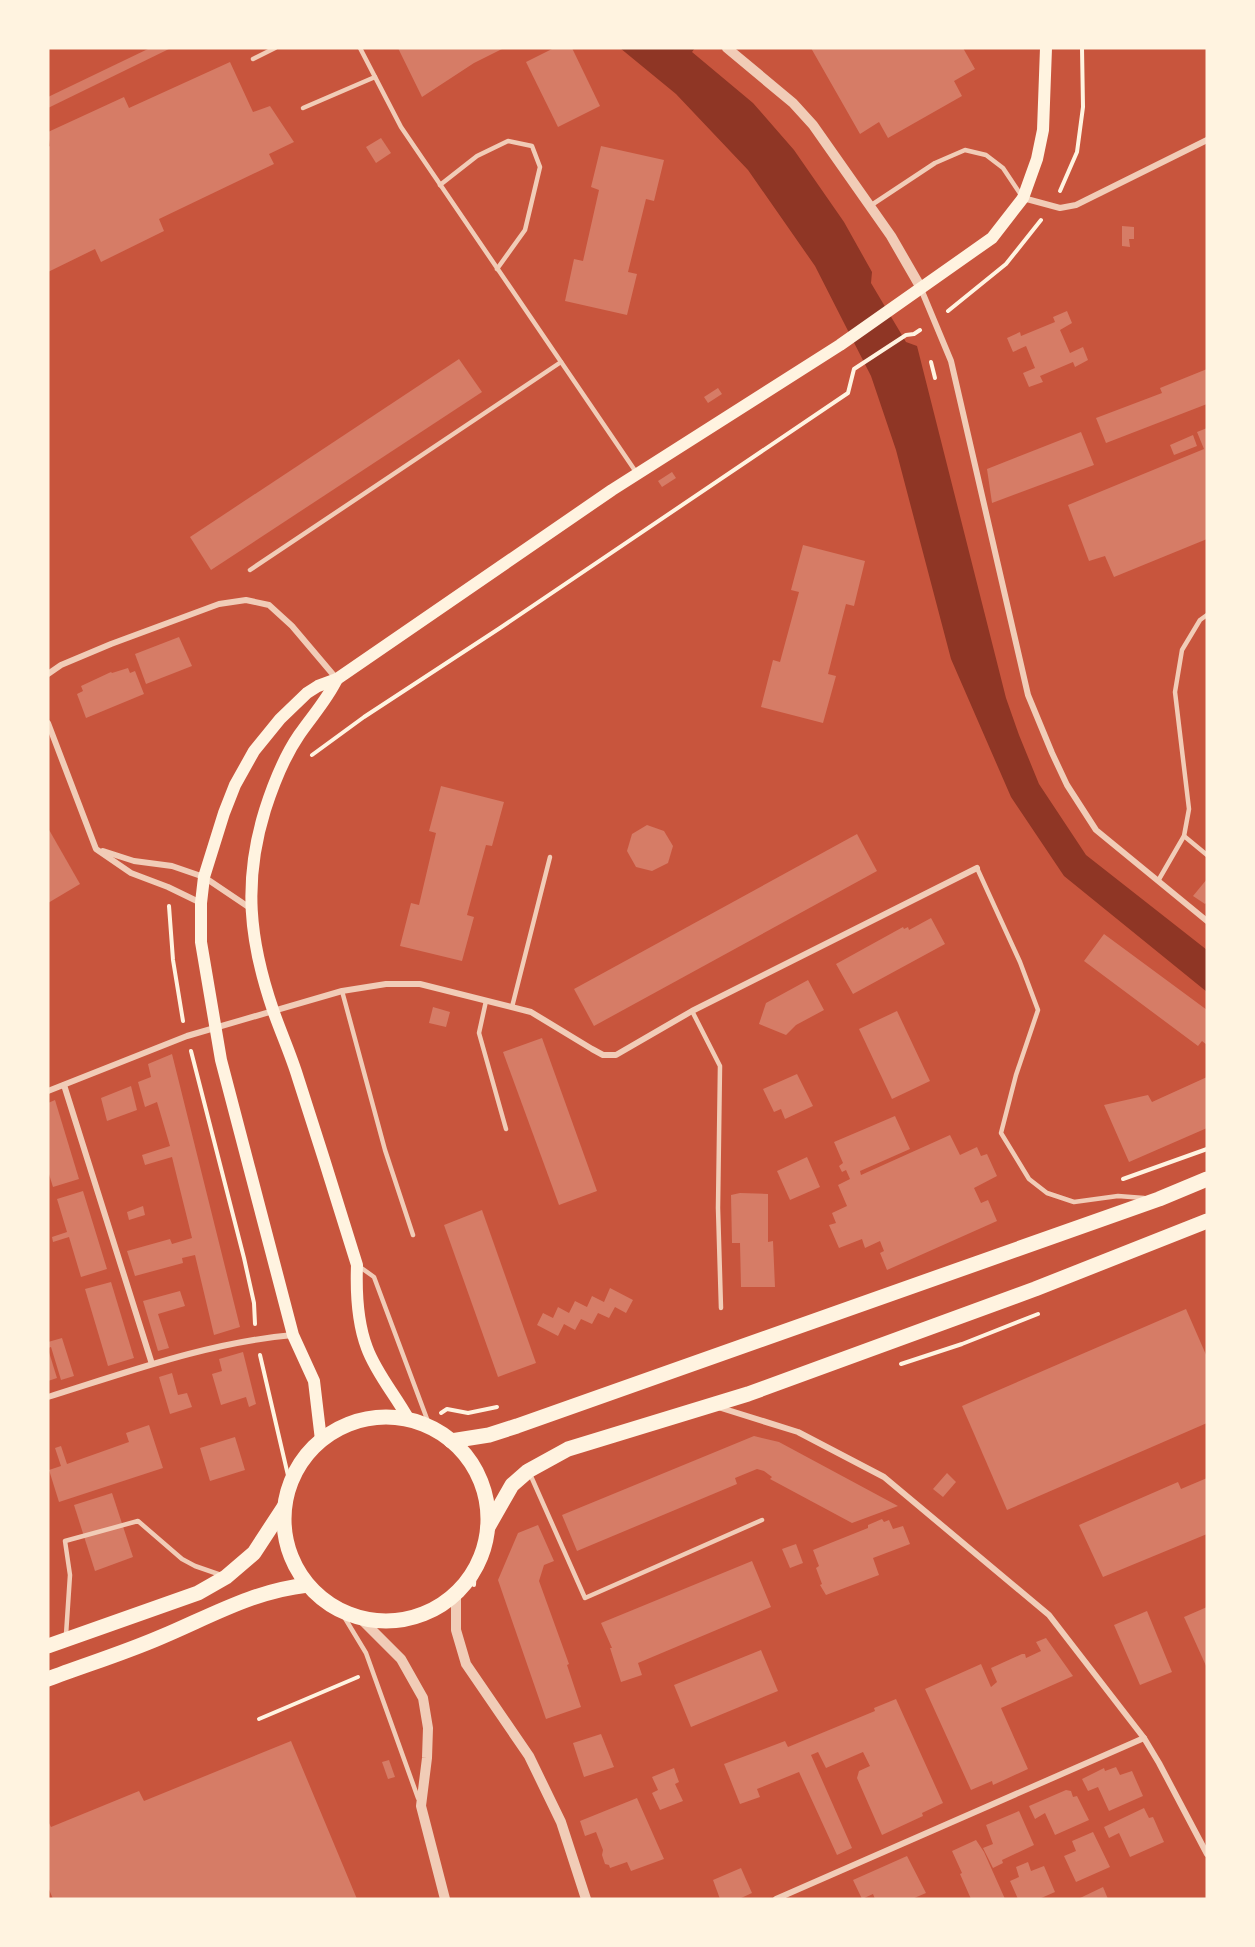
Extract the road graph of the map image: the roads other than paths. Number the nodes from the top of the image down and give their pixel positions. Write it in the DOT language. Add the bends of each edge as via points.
graph roads {
  1 [pos="275,48"];
  2 [pos="360,48"];
  3 [pos="726,48"];
  4 [pos="1046,48"];
  5 [pos="253,59"];
  6 [pos="375,77"];
  7 [pos="303,108"];
  8 [pos="1207,140"];
  9 [pos="440,185"];
  10 [pos="1023,198"];
  11 [pos="870,206"];
  12 [pos="497,269"];
  13 [pos="921,288"];
  14 [pos="561,362"];
  15 [pos="638,474"];
  16 [pos="250,570"];
  17 [pos="1207,615"];
  18 [pos="48,674"];
  19 [pos="337,679"];
  20 [pos="48,723"];
  21 [pos="1184,836"];
  22 [pos="96,849"];
  23 [pos="1207,855"];
  24 [pos="550,857"];
  25 [pos="977,868"];
  26 [pos="204,877"];
  27 [pos="1158,881"];
  28 [pos="201,903"];
  29 [pos="250,908"];
  30 [pos="1207,921"];
  31 [pos="342,991"];
  32 [pos="486,1000"];
  33 [pos="512,1007"];
  34 [pos="273,1011"];
  35 [pos="692,1011"];
  36 [pos="216,1028"];
  37 [pos="64,1085"];
  38 [pos="48,1091"];
  39 [pos="506,1129"];
  40 [pos="1207,1179"];
  41 [pos="1159,1199"];
  42 [pos="1207,1221"];
  43 [pos="413,1235"];
  44 [pos="357,1265"];
  45 [pos="721,1308"];
  46 [pos="293,1335"];
  47 [pos="152,1364"];
  48 [pos="48,1397"];
  49 [pos="712,1405"];
  50 [pos="409,1420"];
  51 [pos="430,1427"];
  52 [pos="321,1440"];
  53 [pos="451,1441"];
  54 [pos="528,1472"];
  55 [pos="284,1507"];
  56 [pos="762,1520"];
  57 [pos="488,1527"];
  58 [pos="226,1577"];
  59 [pos="308,1585"];
  60 [pos="456,1593"];
  61 [pos="340,1610"];
  62 [pos="360,1618"];
  63 [pos="66,1640"];
  64 [pos="48,1646"];
  65 [pos="48,1679"];
  66 [pos="1144,1738"];
  67 [pos="421,1806"];
  68 [pos="1207,1854"];
  69 [pos="445,1899"];
  70 [pos="586,1899"];
  71 [pos="776,1899"];
  1 -- 5 [label="lane"];
  2 -- 6 [label="lane"];
  3 -- 11 [label="street" via="793,103"];
  4 -- 10 [label="main road" via="1043,130"];
  6 -- 7 [label="lane"];
  6 -- 9 [label="lane" via="401,127"];
  8 -- 10 [label="street" via="1076,205 1060,208"];
  9 -- 12 [label="lane"];
  9 -- 12 [label="lane" via="477,156 508,141 532,146 540,168 525,230"];
  10 -- 11 [label="lane" via="1003,168 986,155 965,150 935,163"];
  10 -- 13 [label="main road" via="992,238"];
  11 -- 13 [label="street"];
  12 -- 14 [label="lane"];
  13 -- 15 [label="main road" via="840,345"];
  13 -- 27 [label="street" via="951,361 1028,695 1067,785 1096,830"];
  14 -- 15 [label="lane"];
  14 -- 16 [label="lane"];
  15 -- 19 [label="main road"];
  17 -- 21 [label="lane" via="1182,650 1175,692 1189,809"];
  18 -- 19 [label="street" via="101,648 219,603 246,600 268,605"];
  19 -- 26 [label="main road" via="307,693 254,751 235,785"];
  19 -- 29 [label="main road" via="329,697 298,736 275,783 257,838"];
  20 -- 22 [label="street"];
  21 -- 23 [label="lane"];
  21 -- 27 [label="lane"];
  22 -- 26 [label="street"];
  22 -- 28 [label="street" via="131,873"];
  24 -- 33 [label="lane"];
  25 -- 35 [label="street"];
  25 -- 41 [label="lane" via="1038,1010 1001,1133 1029,1179 1047,1193 1074,1202 1118,1196"];
  26 -- 28 [label="main road"];
  26 -- 29 [label="street"];
  27 -- 30 [label="street"];
  28 -- 36 [label="main road" via="201,942"];
  29 -- 34 [label="main road" via="256,952"];
  31 -- 32 [label="street" via="386,984 420,984"];
  31 -- 34 [label="street"];
  31 -- 43 [label="lane" via="385,1150"];
  32 -- 33 [label="street"];
  32 -- 39 [label="lane" via="479,1033"];
  33 -- 35 [label="street" via="531,1012 603,1054 616,1055"];
  34 -- 36 [label="street"];
  34 -- 44 [label="main road"];
  35 -- 45 [label="lane" via="720,1066"];
  36 -- 37 [label="street"];
  36 -- 46 [label="main road"];
  37 -- 38 [label="street"];
  37 -- 47 [label="street"];
  40 -- 41 [label="main road"];
  41 -- 53 [label="main road" via="517,1426"];
  42 -- 49 [label="main road" via="1035,1289"];
  44 -- 50 [label="main road" via="356,1287 367,1348"];
  44 -- 51 [label="lane" via="374,1277"];
  46 -- 47 [label="street" via="256,1338"];
  46 -- 52 [label="main road" via="314,1381"];
  47 -- 48 [label="street"];
  49 -- 54 [label="main road" via="568,1449"];
  49 -- 66 [label="street" via="798,1432 885,1477 1049,1615"];
  50 -- 51 [label="main road"];
  50 -- 52 [label="main road" via="378,1418 348,1425"];
  51 -- 53 [label="main road"];
  52 -- 55 [label="main road" via="303,1460 290,1484"];
  53 -- 57 [label="main road" via="480,1479"];
  54 -- 56 [label="lane" via="585,1598"];
  54 -- 57 [label="main road" via="512,1485"];
  55 -- 58 [label="main road" via="254,1553"];
  55 -- 59 [label="main road" via="285,1535 293,1562"];
  57 -- 60 [label="main road" via="475,1568"];
  58 -- 63 [label="main road" via="198,1593"];
  58 -- 63 [label="lane" via="182,1559 138,1521 65,1541 70,1575"];
  59 -- 61 [label="main road"];
  59 -- 65 [label="main road" via="254,1596 160,1638"];
  60 -- 62 [label="main road" via="411,1618"];
  60 -- 70 [label="street" via="456,1630 466,1664 529,1756 561,1822"];
  61 -- 62 [label="main road"];
  61 -- 67 [label="lane" via="366,1653"];
  62 -- 67 [label="street" via="401,1659 423,1698 428,1728"];
  63 -- 64 [label="main road"];
  66 -- 68 [label="street"];
  66 -- 71 [label="street"];
  67 -- 69 [label="street"];
}
